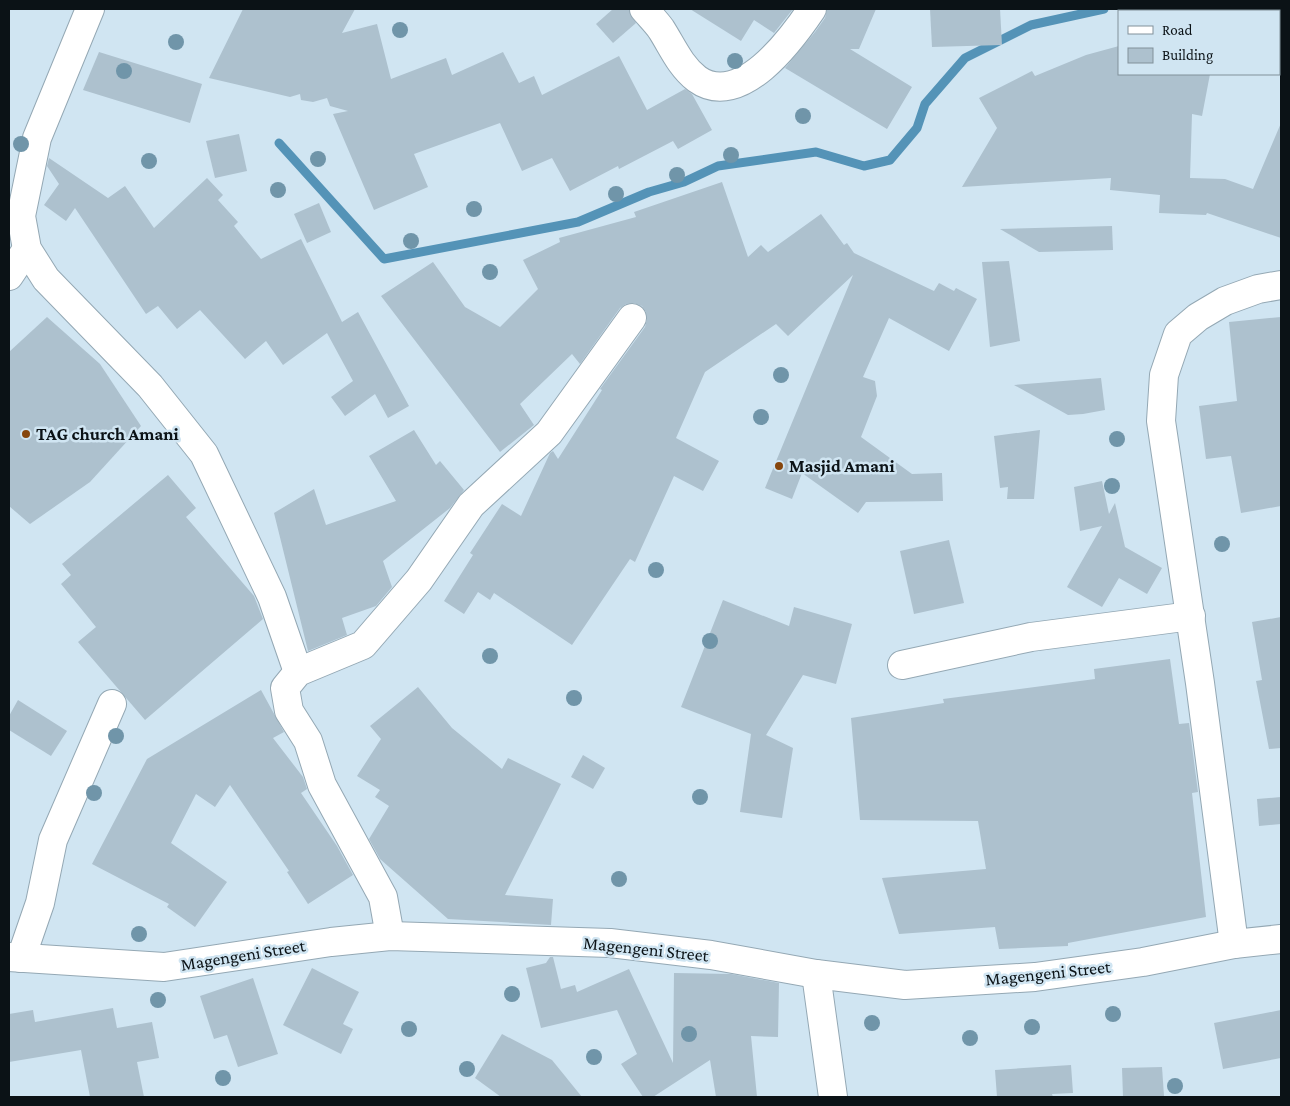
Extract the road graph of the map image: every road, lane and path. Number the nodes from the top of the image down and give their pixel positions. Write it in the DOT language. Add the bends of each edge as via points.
graph roads {
  1 [pos="644,9"];
  2 [pos="812,9"];
  3 [pos="83,12"];
  4 [pos="27,249"];
  5 [pos="9,276"];
  6 [pos="1281,285"];
  7 [pos="632,318"];
  8 [pos="1191,616"];
  9 [pos="902,665"];
  10 [pos="298,672"];
  11 [pos="112,704"];
  12 [pos="390,936"];
  13 [pos="1281,939"];
  14 [pos="1234,944"];
  15 [pos="15,958"];
  16 [pos="816,974"];
  17 [pos="833,1097"];
  1 -- 2 [label="street" via="697,79 714,86 737,86 760,70 796,34"];
  3 -- 4 [label="street" via="37,138 21,216"];
  4 -- 5 [label="street"];
  4 -- 10 [label="street" via="46,279 150,386 204,454 272,597"];
  6 -- 8 [label="street" via="1225,301 1198,317 1178,334 1164,376 1161,421"];
  7 -- 10 [label="street" via="549,432 471,505 419,580 364,645"];
  8 -- 9 [label="street" via="1031,637"];
  8 -- 14 [label="street"];
  10 -- 12 [label="street" via="285,688 289,712 308,742 322,786 383,897"];
  11 -- 15 [label="street" via="53,840 40,903"];
  12 -- 15 [label="street, Magengeni Street" via="164,967"];
  12 -- 16 [label="street, Magengeni Street" via="610,943 711,955"];
  13 -- 14 [label="street, Magengeni Street"];
  14 -- 16 [label="street, Magengeni Street" via="1143,962 1035,977 905,985"];
  16 -- 17 [label="street"];
}
